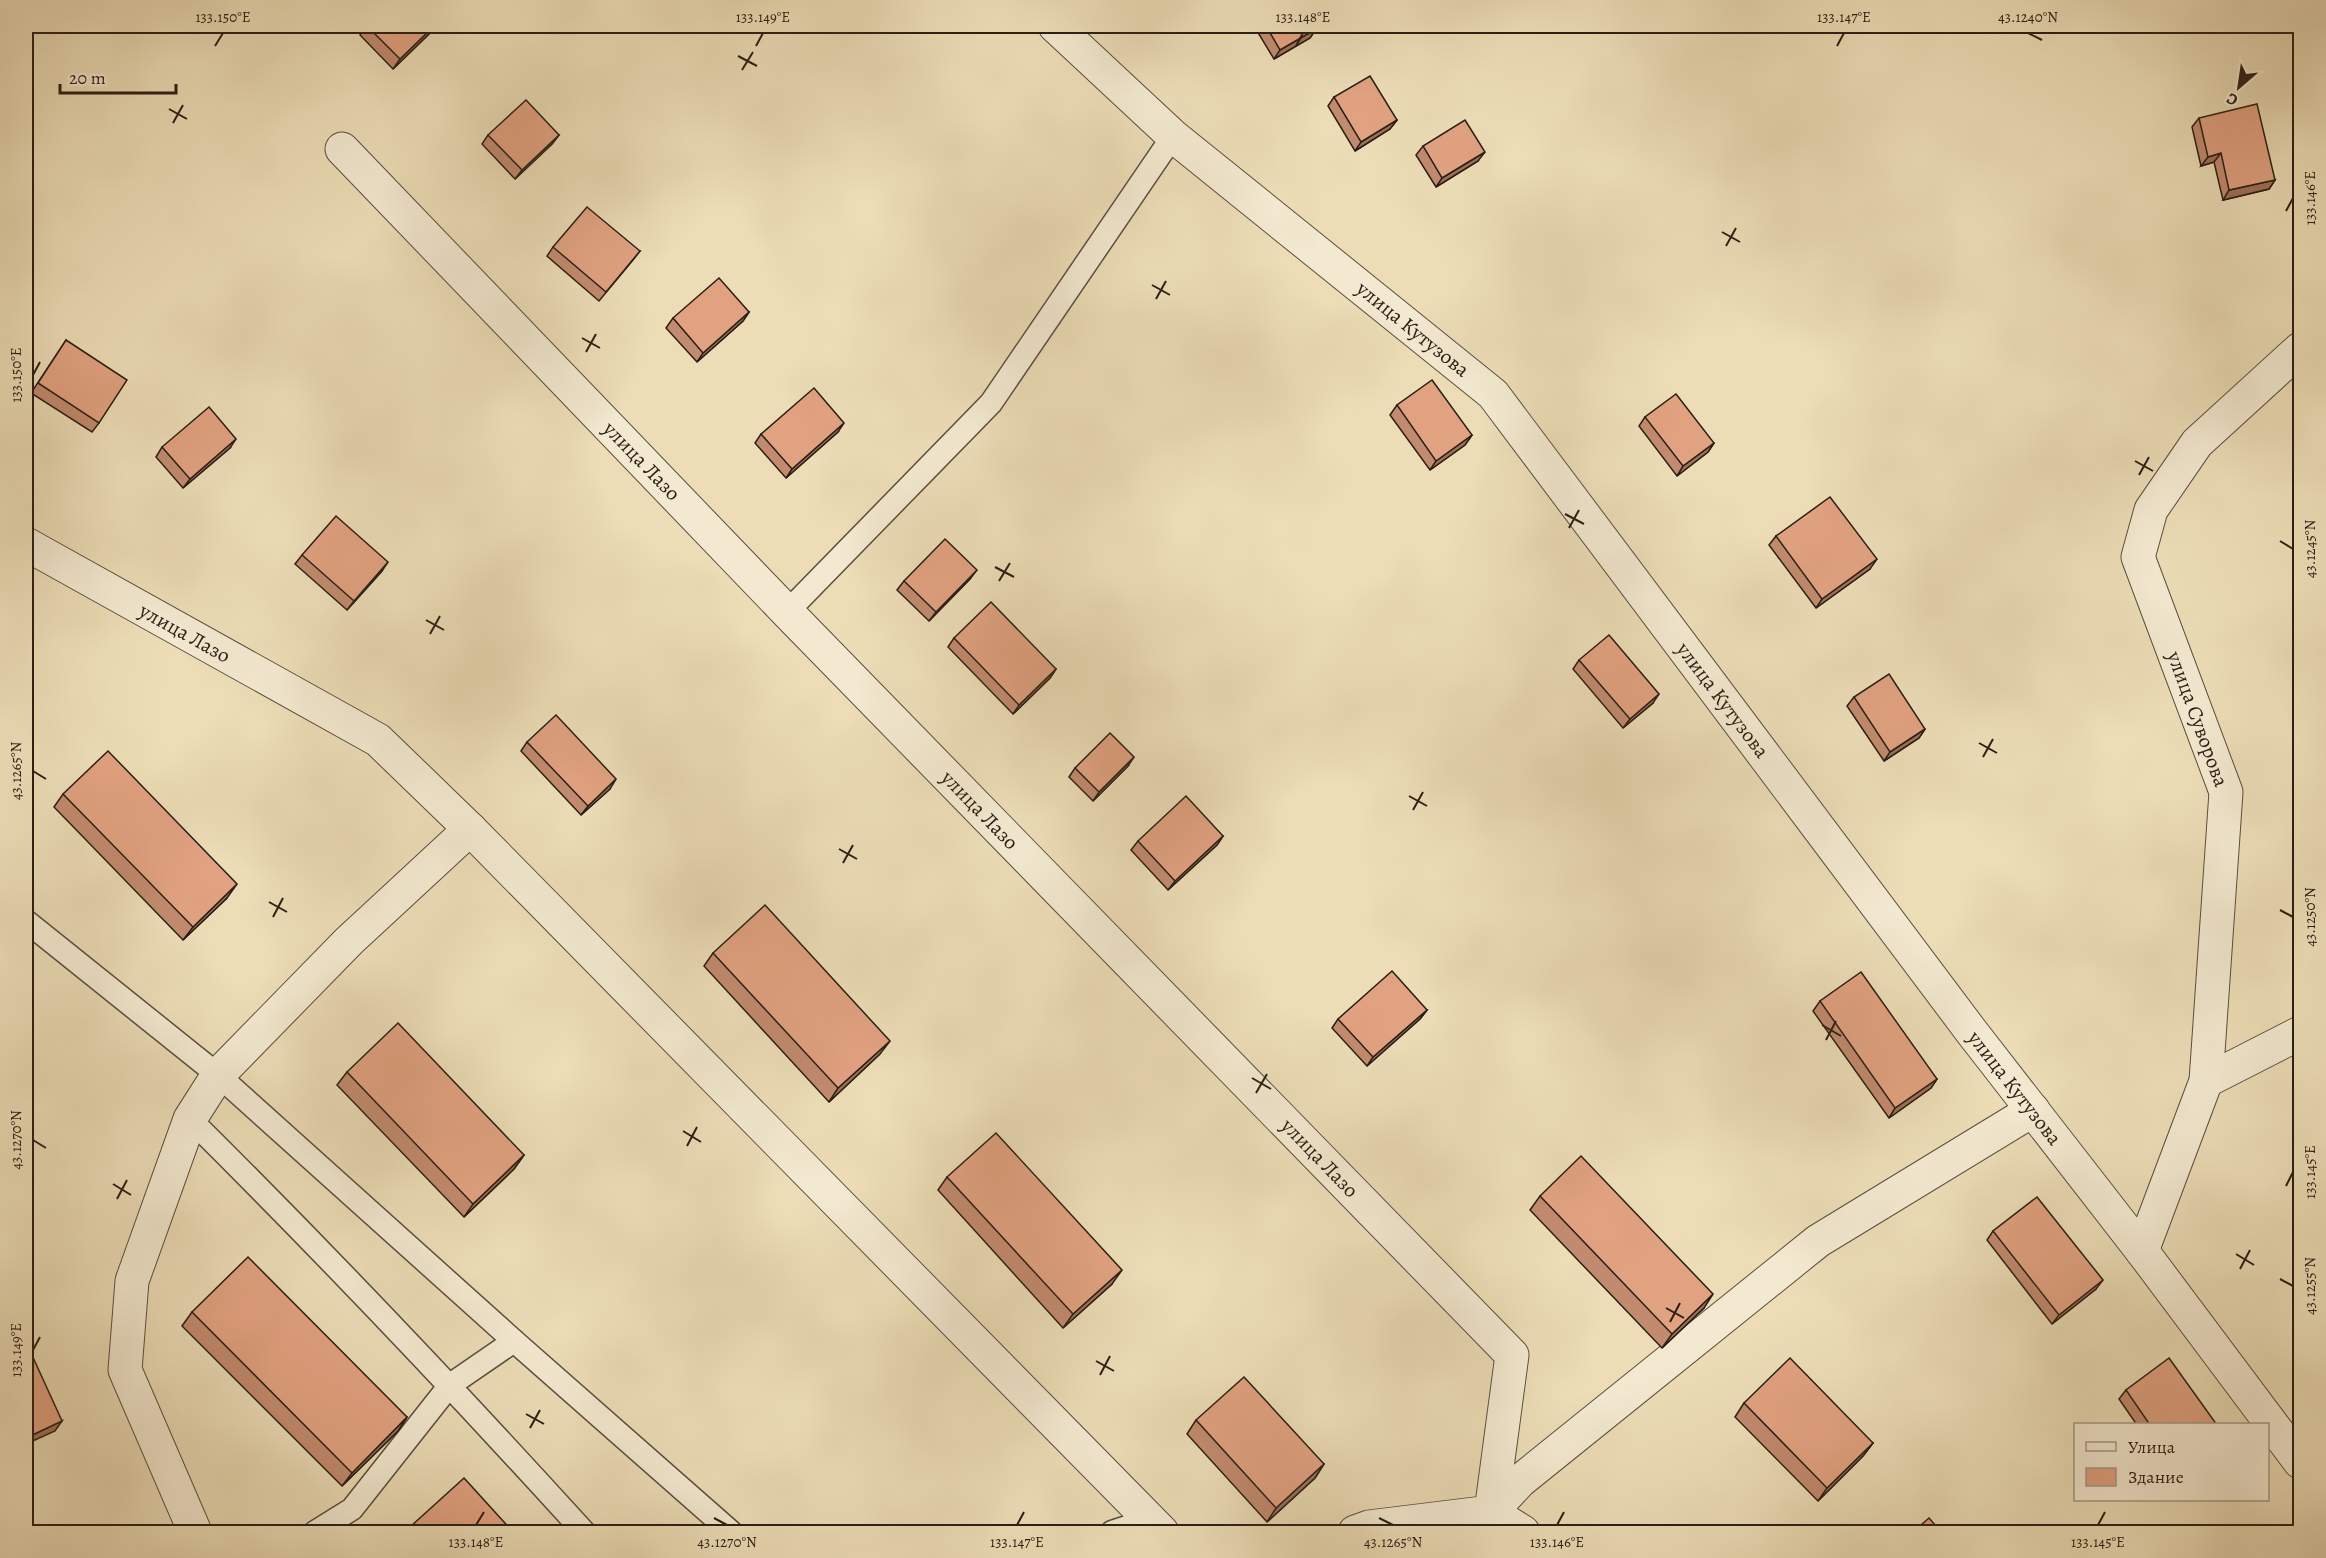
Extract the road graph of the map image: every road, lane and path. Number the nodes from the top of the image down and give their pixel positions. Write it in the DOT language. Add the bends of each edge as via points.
graph roads {
  1 [pos="1055,26"];
  2 [pos="1173,135"];
  3 [pos="342,149"];
  4 [pos="2301,349"];
  5 [pos="26,544"];
  6 [pos="787,612"];
  7 [pos="470,829"];
  8 [pos="26,921"];
  9 [pos="2301,1033"];
  10 [pos="218,1075"];
  11 [pos="2206,1082"];
  12 [pos="2033,1110"];
  13 [pos="190,1119"];
  14 [pos="2142,1251"];
  15 [pos="514,1341"];
  16 [pos="450,1385"];
  17 [pos="2301,1462"];
  18 [pos="1491,1512"];
  19 [pos="1155,1526"];
  20 [pos="195,1533"];
  21 [pos="315,1533"];
  22 [pos="584,1533"];
  23 [pos="731,1533"];
  24 [pos="1112,1533"];
  25 [pos="1355,1533"];
  26 [pos="1523,1533"];
  1 -- 2 [label="street, улица Кутузова"];
  2 -- 6 [label="lane" via="991,403"];
  2 -- 12 [label="street, улица Кутузова" via="1493,394"];
  3 -- 6 [label="street, улица Лазо"];
  4 -- 11 [label="street, улица Суворова" via="2197,443 2151,510 2138,557 2226,792"];
  5 -- 7 [label="street, улица Лазо" via="378,740"];
  6 -- 18 [label="street, улица Лазо" via="1512,1355"];
  7 -- 10 [label="street" via="349,941"];
  7 -- 19 [label="street, улица Лазо"];
  8 -- 10 [label="lane"];
  9 -- 11 [label="street"];
  10 -- 13 [label="street"];
  10 -- 15 [label="lane"];
  11 -- 14 [label="street, улица Суворова"];
  12 -- 14 [label="street, улица Кутузова"];
  12 -- 18 [label="street" via="1818,1241 1520,1481"];
  13 -- 16 [label="lane"];
  13 -- 20 [label="street" via="132,1281 125,1370"];
  14 -- 17 [label="street, улица Кутузова"];
  15 -- 16 [label="lane"];
  15 -- 23 [label="lane"];
  16 -- 21 [label="lane" via="352,1509"];
  16 -- 22 [label="lane"];
  18 -- 25 [label="street" via="1369,1527"];
  18 -- 26 [label="street"];
  19 -- 24 [label="lane"];
}
